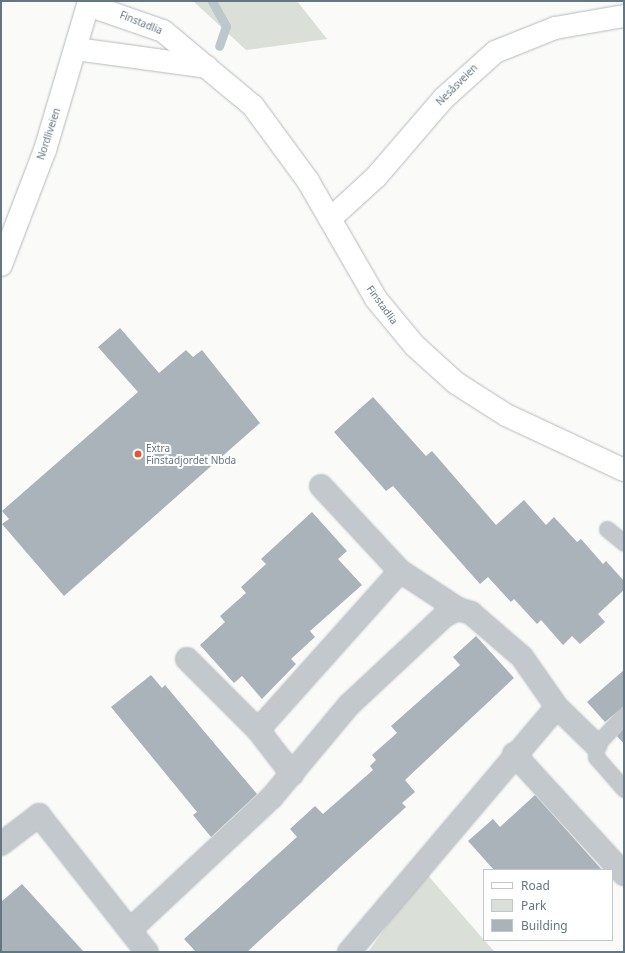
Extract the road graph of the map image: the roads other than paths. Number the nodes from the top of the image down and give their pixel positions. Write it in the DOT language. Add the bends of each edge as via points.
graph roads {
  1 [pos="88,3"];
  2 [pos="624,16"];
  3 [pos="76,49"];
  4 [pos="207,67"];
  5 [pos="330,219"];
  6 [pos="1,264"];
  7 [pos="624,470"];
  8 [pos="321,486"];
  9 [pos="607,529"];
  10 [pos="624,543"];
  11 [pos="400,571"];
  12 [pos="458,609"];
  13 [pos="187,659"];
  14 [pos="557,707"];
  15 [pos="624,715"];
  16 [pos="258,730"];
  17 [pos="596,745"];
  18 [pos="514,754"];
  19 [pos="292,774"];
  20 [pos="624,789"];
  21 [pos="1,844"];
  22 [pos="624,874"];
  23 [pos="130,930"];
  24 [pos="147,952"];
  25 [pos="349,952"];
  1 -- 3 [label="street, Nordliveien"];
  1 -- 4 [label="street, Finstadlia" via="163,31"];
  2 -- 5 [label="street, Nesåsveien" via="555,28 495,52 448,93 376,177"];
  3 -- 4 [label="street"];
  3 -- 6 [label="street, Nordliveien" via="45,150"];
  4 -- 5 [label="street, Finstadlia" via="253,106 272,128"];
  5 -- 7 [label="street, Finstadlia" via="354,264 392,320 456,383 506,415"];
  8 -- 11 [label="street"];
  9 -- 10 [label="lane"];
  11 -- 12 [label="street"];
  11 -- 16 [label="street"];
  12 -- 14 [label="street" via="472,613 522,657"];
  12 -- 19 [label="street" via="444,616 381,672"];
  13 -- 16 [label="street"];
  14 -- 17 [label="street"];
  14 -- 18 [label="street"];
  15 -- 17 [label="lane"];
  16 -- 19 [label="street"];
  17 -- 20 [label="lane" via="596,757"];
  18 -- 22 [label="street"];
  18 -- 25 [label="street"];
  19 -- 23 [label="street" via="272,797"];
  21 -- 23 [label="street" via="39,815"];
  23 -- 24 [label="street"];
}
